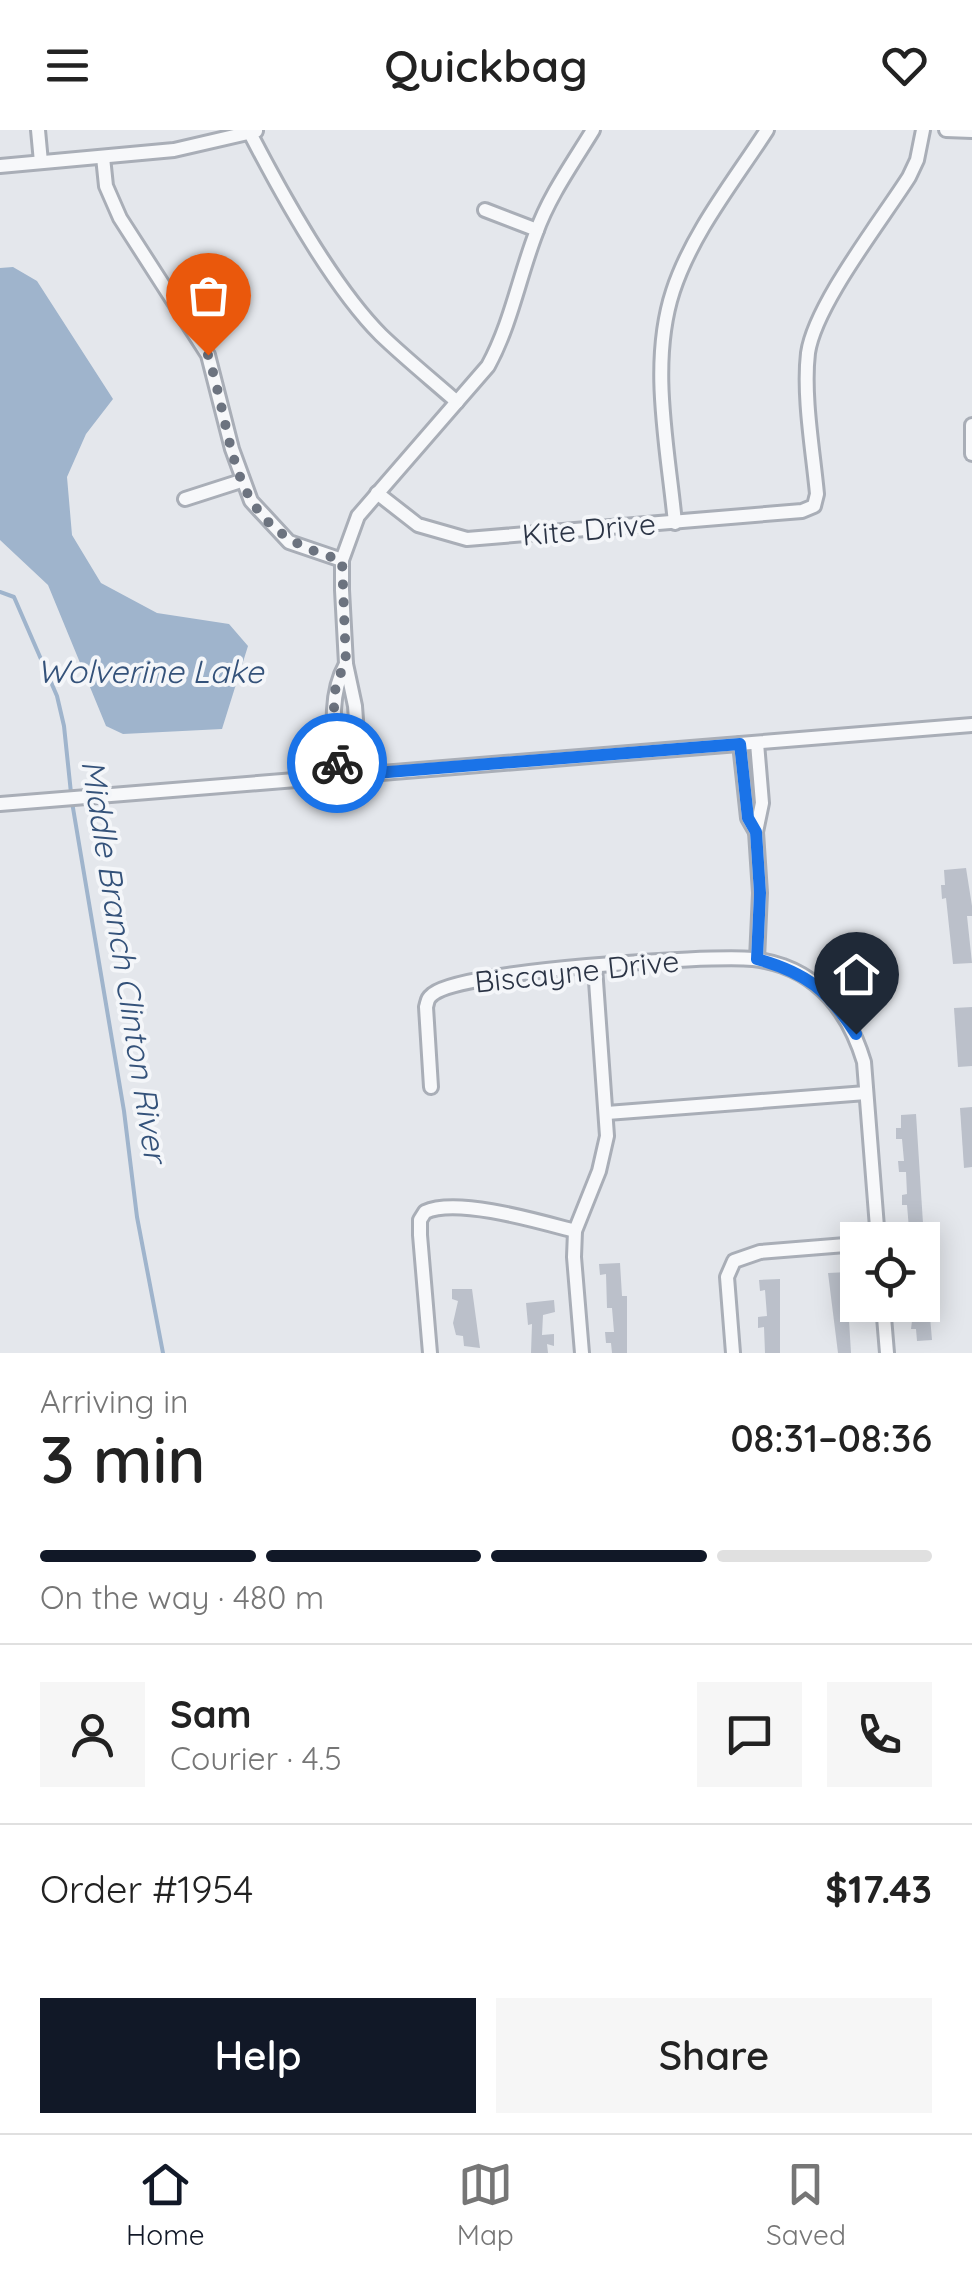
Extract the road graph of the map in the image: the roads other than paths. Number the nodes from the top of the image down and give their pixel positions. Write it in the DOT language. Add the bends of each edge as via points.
graph roads {
  1 [pos="38,130"];
  2 [pos="593,130"];
  3 [pos="767,130"];
  4 [pos="923,130"];
  5 [pos="946,130"];
  6 [pos="972,131"];
  7 [pos="254,132"];
  8 [pos="103,157"];
  9 [pos="42,162"];
  10 [pos="0,166"];
  11 [pos="485,210"];
  12 [pos="537,230"];
  13 [pos="457,402"];
  14 [pos="972,425"];
  15 [pos="972,454"];
  16 [pos="241,481"];
  17 [pos="376,493"];
  18 [pos="185,499"];
  19 [pos="675,522"];
  20 [pos="342,560"];
  21 [pos="346,664"];
  22 [pos="355,706"];
  23 [pos="334,708"];
  24 [pos="972,725"];
  25 [pos="757,743"];
  26 [pos="740,744"];
  27 [pos="360,775"];
  28 [pos="338,776"];
  29 [pos="0,804"];
  30 [pos="756,832"];
  31 [pos="757,959"];
  32 [pos="595,968"];
  33 [pos="430,1087"];
  34 [pos="866,1093"];
  35 [pos="606,1113"];
  36 [pos="877,1222"];
  37 [pos="575,1231"];
  38 [pos="840,1245"];
  39 [pos="884,1322"];
  40 [pos="430,1353"];
  41 [pos="582,1353"];
  42 [pos="733,1353"];
  43 [pos="886,1353"];
  1 -- 9 [label="street"];
  2 -- 12 [label="street"];
  3 -- 19 [label="street" via="695,241 672,294 662,380"];
  4 -- 19 [label="street, Kite Drive" via="909,178 812,335 807,368 814,506"];
  5 -- 6 [label="street"];
  7 -- 8 [label="street"];
  7 -- 13 [label="street" via="271,174 354,303"];
  8 -- 9 [label="street"];
  8 -- 16 [label="street" via="120,218 208,355"];
  9 -- 10 [label="street"];
  11 -- 12 [label="street"];
  12 -- 13 [label="street" via="502,340"];
  13 -- 17 [label="street"];
  14 -- 15 [label="street"];
  16 -- 18 [label="street"];
  16 -- 20 [label="street" via="260,514 289,542"];
  17 -- 19 [label="street, Kite Drive" via="418,525 467,539"];
  17 -- 20 [label="street" via="358,516"];
  20 -- 21 [label="street"];
  21 -- 22 [label="street"];
  21 -- 23 [label="street" via="336,681"];
  22 -- 23 [label="street"];
  22 -- 27 [label="street"];
  23 -- 28 [label="street"];
  24 -- 25 [label="street"];
  25 -- 26 [label="street"];
  25 -- 30 [label="street" via="762,803"];
  26 -- 27 [label="street"];
  26 -- 30 [label="street" via="748,818"];
  27 -- 28 [label="street"];
  28 -- 29 [label="street"];
  30 -- 31 [label="street"];
  31 -- 32 [label="street, Biscayne Drive"];
  31 -- 34 [label="street" via="815,982 837,1004 856,1034"];
  32 -- 33 [label="street, Biscayne Drive" via="500,976 436,992 426,1008"];
  32 -- 35 [label="street"];
  34 -- 35 [label="street"];
  34 -- 36 [label="street"];
  35 -- 37 [label="street" via="604,1158"];
  37 -- 40 [label="street" via="494,1212 425,1212 420,1235"];
  37 -- 41 [label="street"];
  38 -- 42 [label="street" via="760,1252 734,1261 727,1277"];
  39 -- 43 [label="street"];
}
